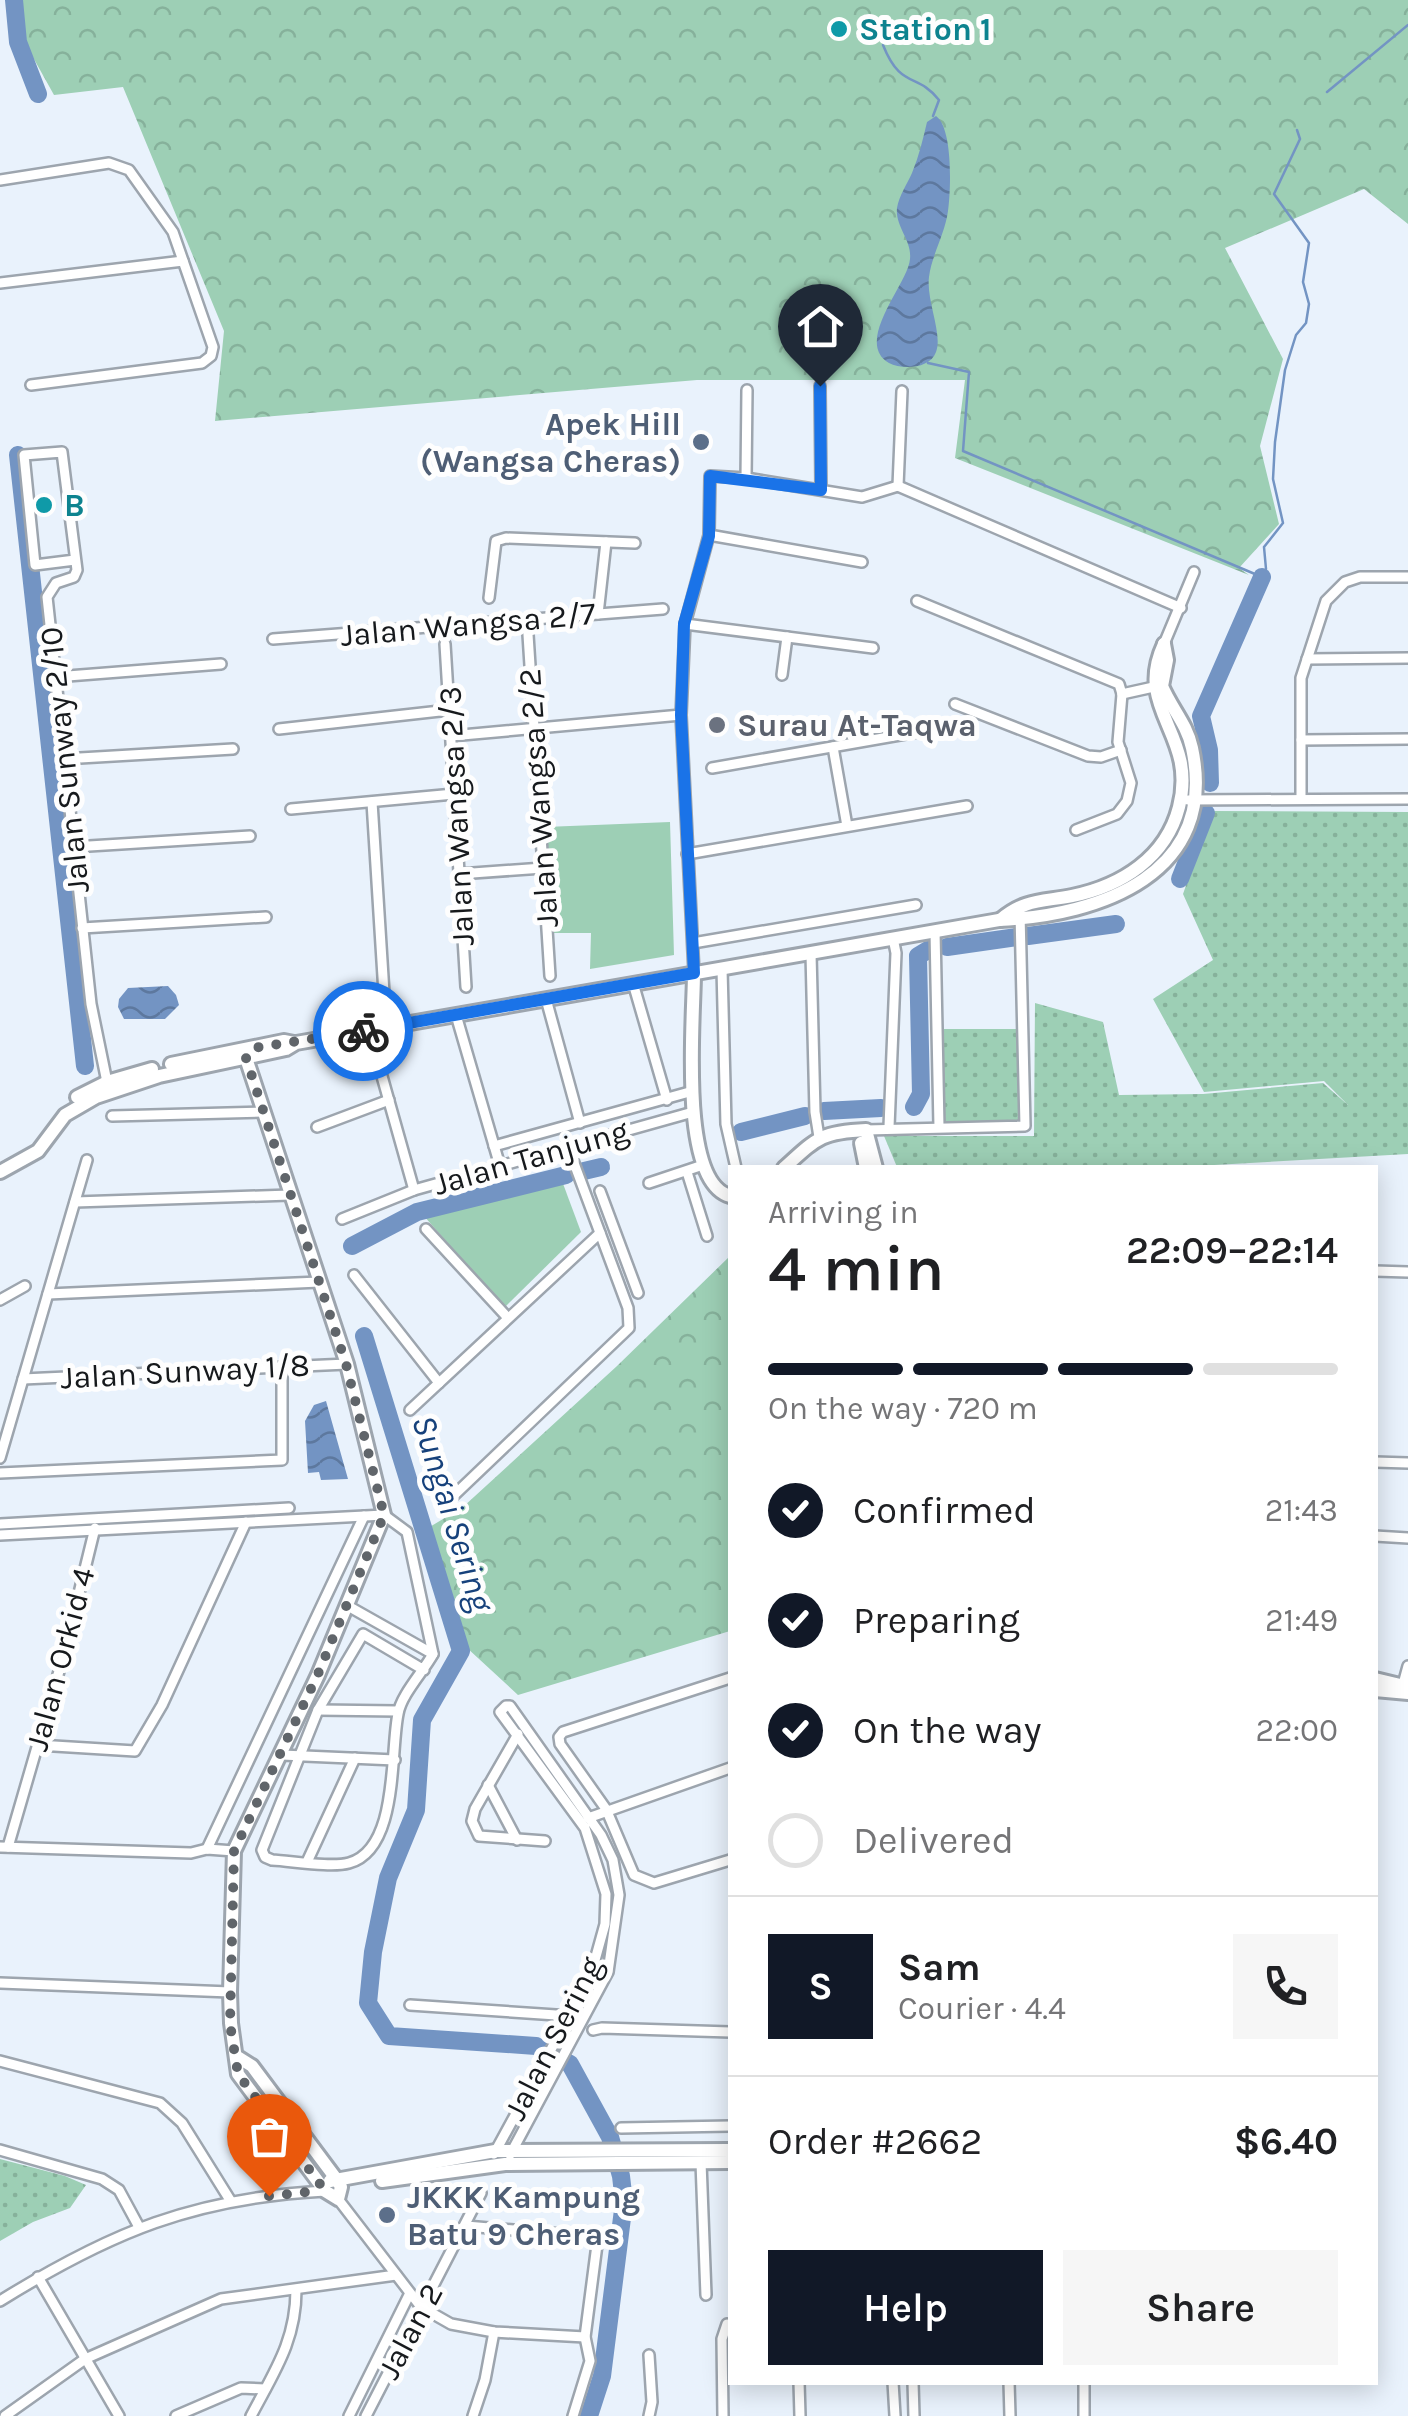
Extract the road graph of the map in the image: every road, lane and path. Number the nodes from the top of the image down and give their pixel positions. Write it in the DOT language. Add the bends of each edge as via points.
graph roads {
  1 [pos="0,180"];
  2 [pos="183,261"];
  3 [pos="0,283"];
  4 [pos="31,385"];
  5 [pos="820,386"];
  6 [pos="747,390"];
  7 [pos="902,391"];
  8 [pos="746,478"];
  9 [pos="898,486"];
  10 [pos="821,490"];
  11 [pos="709,536"];
  12 [pos="606,542"];
  13 [pos="636,543"];
  14 [pos="75,560"];
  15 [pos="862,562"];
  16 [pos="1194,572"];
  17 [pos="1408,577"];
  18 [pos="489,598"];
  19 [pos="917,601"];
  20 [pos="1180,608"];
  21 [pos="663,609"];
  22 [pos="598,614"];
  23 [pos="527,619"];
  24 [pos="684,624"];
  25 [pos="786,637"];
  26 [pos="273,640"];
  27 [pos="445,644"];
  28 [pos="1164,644"];
  29 [pos="873,648"];
  30 [pos="1408,658"];
  31 [pos="1307,659"];
  32 [pos="220,664"];
  33 [pos="782,675"];
  34 [pos="55,677"];
  35 [pos="1158,686"];
  36 [pos="1122,694"];
  37 [pos="955,704"];
  38 [pos="449,710"];
  39 [pos="681,715"];
  40 [pos="534,728"];
  41 [pos="940,728"];
  42 [pos="279,729"];
  43 [pos="451,736"];
  44 [pos="1301,740"];
  45 [pos="1408,740"];
  46 [pos="833,747"];
  47 [pos="233,749"];
  48 [pos="1121,750"];
  49 [pos="63,759"];
  50 [pos="712,768"];
  51 [pos="454,794"];
  52 [pos="1301,799"];
  53 [pos="1408,799"];
  54 [pos="1188,800"];
  55 [pos="372,802"];
  56 [pos="966,806"];
  57 [pos="291,809"];
  58 [pos="847,826"];
  59 [pos="1076,830"];
  60 [pos="250,836"];
  61 [pos="73,847"];
  62 [pos="687,854"];
  63 [pos="542,868"];
  64 [pos="459,874"];
  65 [pos="916,905"];
  66 [pos="1019,912"];
  67 [pos="266,917"];
  68 [pos="82,928"];
  69 [pos="935,931"];
  70 [pos="893,938"];
  71 [pos="692,942"];
  72 [pos="811,954"];
  73 [pos="722,969"];
  74 [pos="694,973"];
  75 [pos="550,976"];
  76 [pos="633,983"];
  77 [pos="466,987"];
  78 [pos="384,993"];
  79 [pos="546,999"];
  80 [pos="456,1015"];
  81 [pos="369,1030"];
  82 [pos="246,1058"];
  83 [pos="141,1081"];
  84 [pos="108,1082"];
  85 [pos="693,1091"];
  86 [pos="388,1100"];
  87 [pos="667,1100"];
  88 [pos="72,1109"];
  89 [pos="263,1112"];
  90 [pos="693,1112"];
  91 [pos="112,1116"];
  92 [pos="580,1123"];
  93 [pos="939,1127"];
  94 [pos="318,1128"];
  95 [pos="889,1128"];
  96 [pos="862,1131"];
  97 [pos="820,1137"];
  98 [pos="494,1146"];
  99 [pos="568,1147"];
  100 [pos="87,1160"];
  101 [pos="0,1164"];
  102 [pos="704,1165"];
  103 [pos="735,1165"];
  104 [pos="787,1165"];
  105 [pos="866,1165"];
  106 [pos="875,1165"];
  107 [pos="500,1166"];
  108 [pos="0,1172"];
  109 [pos="687,1172"];
  110 [pos="649,1183"];
  111 [pos="414,1190"];
  112 [pos="600,1191"];
  113 [pos="290,1195"];
  114 [pos="728,1195"];
  115 [pos="75,1202"];
  116 [pos="342,1219"];
  117 [pos="426,1230"];
  118 [pos="600,1233"];
  119 [pos="706,1236"];
  120 [pos="1378,1271"];
  121 [pos="1408,1272"];
  122 [pos="354,1276"];
  123 [pos="319,1282"];
  124 [pos="24,1286"];
  125 [pos="638,1293"];
  126 [pos="48,1294"];
  127 [pos="0,1300"];
  128 [pos="508,1318"];
  129 [pos="346,1364"];
  130 [pos="282,1367"];
  131 [pos="23,1379"];
  132 [pos="439,1383"];
  133 [pos="410,1410"];
  134 [pos="0,1458"];
  135 [pos="1378,1462"];
  136 [pos="1408,1463"];
  137 [pos="0,1473"];
  138 [pos="448,1501"];
  139 [pos="289,1508"];
  140 [pos="384,1515"];
  141 [pos="364,1516"];
  142 [pos="246,1522"];
  143 [pos="0,1524"];
  144 [pos="95,1528"];
  145 [pos="0,1535"];
  146 [pos="1378,1536"];
  147 [pos="1408,1538"];
  148 [pos="348,1606"];
  149 [pos="434,1654"];
  150 [pos="1408,1666"];
  151 [pos="424,1670"];
  152 [pos="318,1674"];
  153 [pos="728,1679"];
  154 [pos="1378,1680"];
  155 [pos="334,1684"];
  156 [pos="1405,1689"];
  157 [pos="1378,1690"];
  158 [pos="318,1710"];
  159 [pos="398,1710"];
  160 [pos="38,1745"];
  161 [pos="282,1755"];
  162 [pos="298,1756"];
  163 [pos="356,1758"];
  164 [pos="394,1760"];
  165 [pos="728,1769"];
  166 [pos="488,1786"];
  167 [pos="606,1809"];
  168 [pos="586,1819"];
  169 [pos="517,1840"];
  170 [pos="545,1842"];
  171 [pos="4,1847"];
  172 [pos="207,1848"];
  173 [pos="234,1851"];
  174 [pos="728,1861"];
  175 [pos="307,1862"];
  176 [pos="0,1983"];
  177 [pos="230,1992"];
  178 [pos="410,2005"];
  179 [pos="567,2017"];
  180 [pos="578,2022"];
  181 [pos="593,2030"];
  182 [pos="728,2032"];
  183 [pos="236,2056"];
  184 [pos="0,2061"];
  185 [pos="728,2126"];
  186 [pos="621,2128"];
  187 [pos="0,2150"];
  188 [pos="728,2150"];
  189 [pos="495,2151"];
  190 [pos="640,2156"];
  191 [pos="508,2157"];
  192 [pos="701,2162"];
  193 [pos="728,2162"];
  194 [pos="488,2165"];
  195 [pos="318,2189"];
  196 [pos="339,2189"];
  197 [pos="481,2193"];
  198 [pos="230,2200"];
  199 [pos="466,2226"];
  200 [pos="139,2227"];
  201 [pos="396,2275"];
  202 [pos="38,2277"];
  203 [pos="296,2290"];
  204 [pos="409,2295"];
  205 [pos="706,2295"];
  206 [pos="0,2301"];
  207 [pos="421,2307"];
  208 [pos="726,2324"];
  209 [pos="494,2332"];
  210 [pos="585,2337"];
  211 [pos="649,2355"];
  212 [pos="85,2359"];
  213 [pos="798,2385"];
  214 [pos="893,2385"];
  215 [pos="913,2385"];
  216 [pos="1009,2385"];
  217 [pos="1084,2385"];
  218 [pos="265,2388"];
  219 [pos="5,2416"];
  220 [pos="119,2416"];
  221 [pos="176,2416"];
  222 [pos="251,2416"];
  223 [pos="350,2416"];
  224 [pos="366,2416"];
  225 [pos="472,2416"];
  226 [pos="573,2416"];
  227 [pos="649,2416"];
  228 [pos="722,2416"];
  229 [pos="800,2416"];
  230 [pos="895,2416"];
  231 [pos="914,2416"];
  232 [pos="1010,2416"];
  233 [pos="1084,2416"];
  1 -- 2 [label="street" via="109,164 129,170 173,232"];
  2 -- 3 [label="street"];
  2 -- 4 [label="street" via="211,356"];
  5 -- 10 [label="street"];
  6 -- 8 [label="street"];
  7 -- 9 [label="street"];
  8 -- 10 [label="street"];
  8 -- 11 [label="street" via="710,476"];
  9 -- 10 [label="street" via="862,496"];
  9 -- 20 [label="street"];
  11 -- 15 [label="street"];
  11 -- 24 [label="street"];
  12 -- 13 [label="street"];
  12 -- 18 [label="street" via="496,541"];
  12 -- 22 [label="street"];
  14 -- 14 [label="street" via="62,452 24,456 35,564"];
  14 -- 34 [label="street, Jalan Sunway 2/10" via="74,577 56,583 46,597"];
  16 -- 20 [label="street"];
  17 -- 31 [label="street" via="1360,577 1335,590"];
  19 -- 36 [label="street" via="1119,684"];
  20 -- 28 [label="street"];
  21 -- 22 [label="street, Jalan Wangsa 2/7"];
  22 -- 23 [label="street, Jalan Wangsa 2/7"];
  23 -- 26 [label="street, Jalan Wangsa 2/7"];
  23 -- 40 [label="street, Jalan Wangsa 2/2"];
  24 -- 25 [label="street"];
  24 -- 39 [label="street"];
  25 -- 29 [label="street"];
  25 -- 33 [label="street"];
  27 -- 38 [label="street, Jalan Wangsa 2/3"];
  28 -- 35 [label="street"];
  30 -- 31 [label="street"];
  31 -- 44 [label="street"];
  32 -- 34 [label="street"];
  34 -- 49 [label="street, Jalan Sunway 2/10"];
  35 -- 36 [label="street"];
  35 -- 54 [label="street" via="1158,704 1180,749"];
  36 -- 48 [label="street"];
  37 -- 48 [label="street" via="1088,756"];
  38 -- 42 [label="street"];
  38 -- 43 [label="street, Jalan Wangsa 2/3"];
  39 -- 40 [label="street"];
  39 -- 62 [label="street"];
  40 -- 43 [label="street"];
  40 -- 63 [label="street, Jalan Wangsa 2/2"];
  41 -- 46 [label="street"];
  43 -- 51 [label="street, Jalan Wangsa 2/3"];
  44 -- 45 [label="street"];
  44 -- 52 [label="street"];
  46 -- 50 [label="street"];
  46 -- 58 [label="street"];
  47 -- 49 [label="street"];
  48 -- 59 [label="street" via="1131,783 1127,801 1117,814"];
  49 -- 61 [label="street, Jalan Sunway 2/10"];
  51 -- 55 [label="street"];
  51 -- 64 [label="street, Jalan Wangsa 2/3"];
  52 -- 53 [label="street"];
  52 -- 54 [label="street"];
  54 -- 66 [label="street" via="1153,855 1112,892"];
  55 -- 57 [label="street"];
  55 -- 78 [label="street"];
  56 -- 58 [label="street"];
  58 -- 62 [label="street"];
  60 -- 61 [label="street"];
  61 -- 68 [label="street, Jalan Sunway 2/10"];
  62 -- 71 [label="street"];
  63 -- 64 [label="street"];
  63 -- 75 [label="street, Jalan Wangsa 2/2"];
  64 -- 77 [label="street, Jalan Wangsa 2/3"];
  65 -- 71 [label="street"];
  66 -- 69 [label="street"];
  66 -- 93 [label="street" via="1025,1126"];
  67 -- 68 [label="street"];
  68 -- 84 [label="street, Jalan Sunway 2/10"];
  69 -- 70 [label="street"];
  69 -- 93 [label="street"];
  70 -- 72 [label="street"];
  70 -- 95 [label="street"];
  71 -- 74 [label="street"];
  72 -- 73 [label="street"];
  72 -- 97 [label="street"];
  73 -- 74 [label="street"];
  73 -- 103 [label="street" via="726,1124"];
  74 -- 76 [label="street"];
  74 -- 85 [label="street"];
  76 -- 79 [label="street"];
  76 -- 87 [label="street"];
  79 -- 80 [label="street"];
  79 -- 92 [label="street"];
  80 -- 81 [label="street"];
  80 -- 98 [label="street"];
  81 -- 82 [label="street"];
  81 -- 86 [label="street, Jalan Tanjung"];
  82 -- 83 [label="street"];
  82 -- 84 [label="street" via="156,1068"];
  82 -- 89 [label="street"];
  83 -- 84 [label="street"];
  83 -- 88 [label="street"];
  84 -- 88 [label="street"];
  84 -- 101 [label="street" via="64,1106 33,1145"];
  85 -- 87 [label="street"];
  85 -- 90 [label="street"];
  86 -- 94 [label="street"];
  86 -- 111 [label="street, Jalan Tanjung"];
  87 -- 92 [label="street"];
  88 -- 108 [label="street" via="38,1150"];
  89 -- 91 [label="street"];
  89 -- 113 [label="street"];
  90 -- 99 [label="street, Jalan Tanjung"];
  90 -- 102 [label="street"];
  92 -- 98 [label="street"];
  93 -- 95 [label="street"];
  95 -- 96 [label="street"];
  96 -- 97 [label="street"];
  96 -- 105 [label="street"];
  96 -- 106 [label="street"];
  97 -- 104 [label="street"];
  98 -- 107 [label="street"];
  99 -- 107 [label="street, Jalan Tanjung"];
  99 -- 118 [label="street"];
  100 -- 115 [label="street"];
  102 -- 109 [label="street"];
  102 -- 114 [label="street" via="717,1190"];
  107 -- 111 [label="street, Jalan Tanjung"];
  109 -- 110 [label="street"];
  109 -- 119 [label="street"];
  111 -- 116 [label="street"];
  112 -- 125 [label="street"];
  113 -- 115 [label="street"];
  113 -- 123 [label="street"];
  115 -- 126 [label="street"];
  117 -- 128 [label="street"];
  118 -- 128 [label="street"];
  118 -- 138 [label="street" via="629,1328"];
  120 -- 121 [label="street"];
  122 -- 132 [label="street"];
  123 -- 126 [label="street"];
  123 -- 129 [label="street"];
  124 -- 127 [label="street"];
  126 -- 131 [label="street"];
  128 -- 132 [label="street"];
  129 -- 130 [label="street, Jalan Sunway 1/8"];
  129 -- 140 [label="street"];
  130 -- 131 [label="street, Jalan Sunway 1/8"];
  130 -- 137 [label="street" via="282,1460"];
  131 -- 134 [label="street"];
  132 -- 133 [label="street"];
  135 -- 136 [label="street"];
  139 -- 143 [label="street"];
  140 -- 141 [label="street"];
  140 -- 148 [label="street"];
  140 -- 149 [label="street" via="406,1532"];
  141 -- 142 [label="street"];
  141 -- 172 [label="street"];
  142 -- 144 [label="street"];
  142 -- 160 [label="street" via="135,1751"];
  144 -- 145 [label="street"];
  144 -- 160 [label="street, Jalan Orkid 4"];
  146 -- 147 [label="street"];
  148 -- 149 [label="street"];
  148 -- 152 [label="street"];
  149 -- 151 [label="street"];
  150 -- 156 [label="street"];
  151 -- 155 [label="street" via="363,1634"];
  151 -- 159 [label="street"];
  152 -- 155 [label="street"];
  152 -- 161 [label="street"];
  153 -- 167 [label="street" via="564,1732 560,1744"];
  154 -- 156 [label="street"];
  155 -- 158 [label="street"];
  156 -- 157 [label="street"];
  158 -- 159 [label="street"];
  158 -- 162 [label="street"];
  159 -- 164 [label="street"];
  160 -- 171 [label="street, Jalan Orkid 4"];
  161 -- 162 [label="street"];
  161 -- 173 [label="street"];
  162 -- 163 [label="street"];
  162 -- 175 [label="street" via="262,1850 272,1860"];
  163 -- 164 [label="street"];
  163 -- 175 [label="street"];
  164 -- 175 [label="street" via="391,1802 370,1849 348,1864"];
  165 -- 167 [label="street"];
  166 -- 168 [label="street, Jalan Sering" via="520,1732"];
  166 -- 169 [label="street"];
  166 -- 169 [label="street" via="472,1821 479,1836"];
  167 -- 168 [label="street"];
  167 -- 174 [label="street" via="634,1875 654,1883"];
  168 -- 179 [label="street, Jalan Sering" via="606,1894 605,1924 590,1978"];
  168 -- 180 [label="street, Jalan Sering" via="613,1860 618,1895 608,1972"];
  169 -- 170 [label="street"];
  171 -- 172 [label="street" via="191,1854"];
  172 -- 173 [label="street"];
  173 -- 177 [label="street"];
  176 -- 177 [label="street"];
  177 -- 183 [label="street"];
  178 -- 179 [label="street"];
  179 -- 180 [label="street"];
  179 -- 189 [label="street, Jalan Sering"];
  180 -- 191 [label="street, Jalan Sering"];
  181 -- 182 [label="street"];
  183 -- 195 [label="street" via="238,2074"];
  183 -- 196 [label="street" via="252,2066"];
  184 -- 198 [label="street" via="160,2103 182,2124"];
  185 -- 186 [label="street"];
  187 -- 200 [label="street" via="102,2179 119,2190"];
  188 -- 190 [label="street"];
  189 -- 191 [label="street"];
  189 -- 194 [label="street, Jalan Sering"];
  189 -- 196 [label="street"];
  190 -- 191 [label="street"];
  190 -- 192 [label="street"];
  191 -- 194 [label="street"];
  192 -- 193 [label="street"];
  192 -- 205 [label="street"];
  194 -- 196 [label="street"];
  195 -- 196 [label="street"];
  195 -- 198 [label="street"];
  196 -- 201 [label="street"];
  197 -- 199 [label="street, Jalan 2"];
  198 -- 200 [label="street"];
  199 -- 207 [label="street, Jalan 2"];
  199 -- 210 [label="street" via="598,2237"];
  200 -- 202 [label="street"];
  201 -- 203 [label="street"];
  201 -- 204 [label="street"];
  202 -- 206 [label="street"];
  202 -- 212 [label="street"];
  203 -- 212 [label="street" via="222,2299"];
  203 -- 218 [label="street" via="292,2337"];
  204 -- 207 [label="street"];
  204 -- 223 [label="street"];
  207 -- 209 [label="street" via="451,2324"];
  207 -- 224 [label="street, Jalan 2"];
  208 -- 228 [label="street"];
  209 -- 210 [label="street"];
  209 -- 225 [label="street"];
  210 -- 226 [label="street" via="590,2361"];
  211 -- 227 [label="street"];
  212 -- 219 [label="street"];
  212 -- 220 [label="street"];
  213 -- 229 [label="street"];
  214 -- 230 [label="street"];
  215 -- 231 [label="street"];
  216 -- 232 [label="street"];
  217 -- 233 [label="street"];
  218 -- 221 [label="street" via="241,2388"];
  218 -- 222 [label="street"];
}
